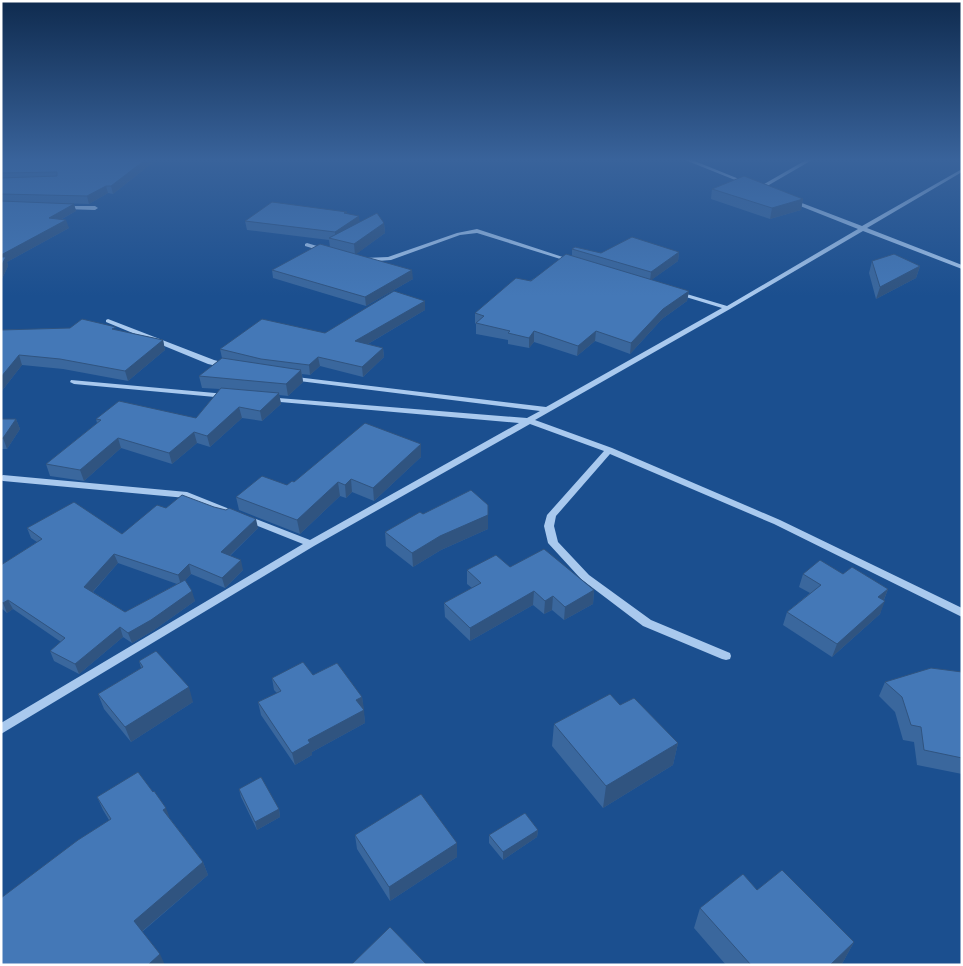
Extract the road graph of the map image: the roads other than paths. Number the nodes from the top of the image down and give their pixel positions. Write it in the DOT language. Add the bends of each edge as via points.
graph roads {
  1 [pos="803,205"];
  2 [pos="902,205"];
  3 [pos="57,207"];
  4 [pos="95,208"];
  5 [pos="862,228"];
  6 [pos="307,245"];
  7 [pos="333,253"];
  8 [pos="359,259"];
  9 [pos="575,262"];
  10 [pos="962,267"];
  11 [pos="670,291"];
  12 [pos="728,308"];
  13 [pos="108,321"];
  14 [pos="238,368"];
  15 [pos="279,376"];
  16 [pos="74,382"];
  17 [pos="239,397"];
  18 [pos="258,398"];
  19 [pos="548,410"];
  20 [pos="530,421"];
  21 [pos="610,450"];
  22 [pos="3,478"];
  23 [pos="311,544"];
  24 [pos="962,613"];
  25 [pos="726,656"];
  26 [pos="1,729"];
  1 -- 5 [label="street"];
  2 -- 5 [label="street"];
  3 -- 4 [label="street"];
  5 -- 10 [label="street"];
  5 -- 12 [label="street"];
  6 -- 7 [label="street"];
  8 -- 9 [label="street" via="389,258 477,231"];
  11 -- 12 [label="street"];
  12 -- 19 [label="street"];
  13 -- 14 [label="street" via="211,362"];
  15 -- 19 [label="street"];
  16 -- 17 [label="street"];
  18 -- 20 [label="street"];
  19 -- 20 [label="street"];
  20 -- 21 [label="street"];
  20 -- 23 [label="street"];
  21 -- 24 [label="street" via="808,537"];
  21 -- 25 [label="street" via="552,515 549,526 553,543 585,576 647,623"];
  22 -- 23 [label="street" via="187,495"];
  23 -- 26 [label="street"];
}
